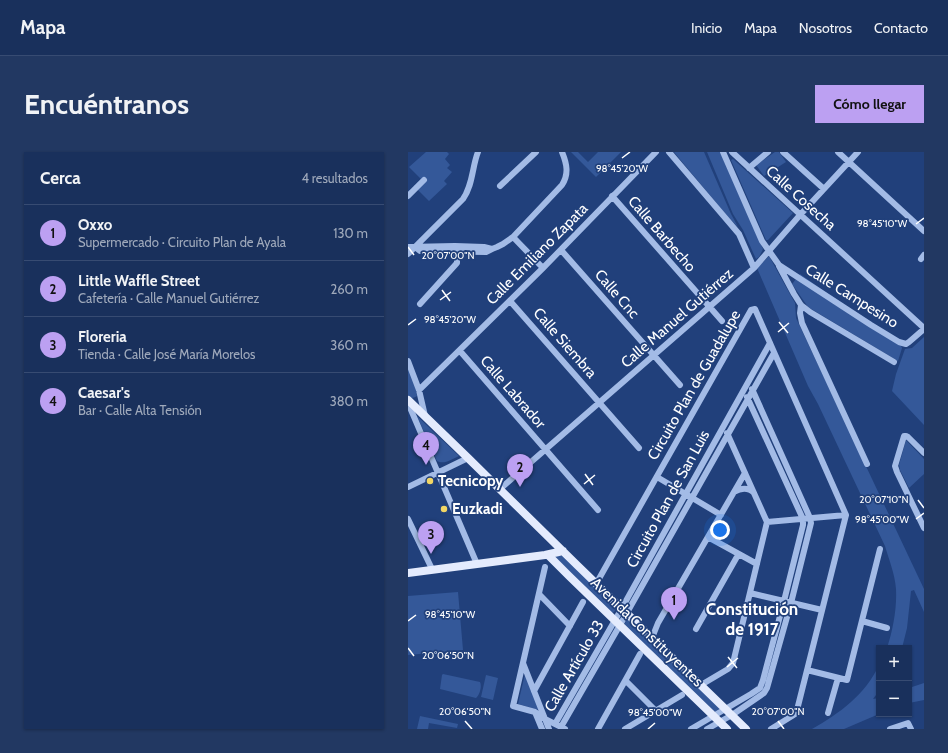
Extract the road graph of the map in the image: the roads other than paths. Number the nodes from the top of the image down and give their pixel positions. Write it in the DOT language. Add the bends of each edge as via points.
graph roads {
  1 [pos="478,152"];
  2 [pos="536,152"];
  3 [pos="669,152"];
  4 [pos="723,152"];
  5 [pos="732,152"];
  6 [pos="768,152"];
  7 [pos="783,152"];
  8 [pos="838,152"];
  9 [pos="858,152"];
  10 [pos="564,153"];
  11 [pos="652,153"];
  12 [pos="849,162"];
  13 [pos="749,168"];
  14 [pos="424,180"];
  15 [pos="500,186"];
  16 [pos="824,189"];
  17 [pos="408,196"];
  18 [pos="612,196"];
  19 [pos="800,215"];
  20 [pos="924,231"];
  21 [pos="513,237"];
  22 [pos="408,247"];
  23 [pos="415,247"];
  24 [pos="455,249"];
  25 [pos="561,250"];
  26 [pos="769,251"];
  27 [pos="408,254"];
  28 [pos="779,265"];
  29 [pos="543,268"];
  30 [pos="754,268"];
  31 [pos="510,301"];
  32 [pos="420,304"];
  33 [pos="801,305"];
  34 [pos="709,307"];
  35 [pos="722,321"];
  36 [pos="924,329"];
  37 [pos="770,343"];
  38 [pos="460,351"];
  39 [pos="774,353"];
  40 [pos="654,356"];
  41 [pos="408,361"];
  42 [pos="894,362"];
  43 [pos="749,382"];
  44 [pos="680,385"];
  45 [pos="419,390"];
  46 [pos="744,390"];
  47 [pos="753,391"];
  48 [pos="748,399"];
  49 [pos="408,400"];
  50 [pos="408,403"];
  51 [pos="600,403"];
  52 [pos="425,416"];
  53 [pos="724,426"];
  54 [pos="728,435"];
  55 [pos="640,448"];
  56 [pos="546,450"];
  57 [pos="924,454"];
  58 [pos="468,458"];
  59 [pos="867,464"];
  60 [pos="438,473"];
  61 [pos="745,473"];
  62 [pos="657,477"];
  63 [pos="408,487"];
  64 [pos="500,490"];
  65 [pos="734,492"];
  66 [pos="686,494"];
  67 [pos="755,494"];
  68 [pos="692,498"];
  69 [pos="598,510"];
  70 [pos="721,515"];
  71 [pos="846,515"];
  72 [pos="810,518"];
  73 [pos="408,519"];
  74 [pos="803,519"];
  75 [pos="767,522"];
  76 [pos="924,528"];
  77 [pos="708,537"];
  78 [pos="880,549"];
  79 [pos="563,552"];
  80 [pos="548,554"];
  81 [pos="738,554"];
  82 [pos="477,564"];
  83 [pos="757,564"];
  84 [pos="545,566"];
  85 [pos="432,569"];
  86 [pos="408,573"];
  87 [pos="596,584"];
  88 [pos="750,593"];
  89 [pos="538,594"];
  90 [pos="784,601"];
  91 [pos="583,602"];
  92 [pos="792,603"];
  93 [pos="822,610"];
  94 [pos="624,611"];
  95 [pos="862,621"];
  96 [pos="617,623"];
  97 [pos="570,626"];
  98 [pos="887,628"];
  99 [pos="696,629"];
  100 [pos="652,638"];
  101 [pos="640,654"];
  102 [pos="523,663"];
  103 [pos="807,670"];
  104 [pos="838,678"];
  105 [pos="626,680"];
  106 [pos="701,685"];
  107 [pos="534,691"];
  108 [pos="682,695"];
  109 [pos="753,696"];
  110 [pos="725,709"];
  111 [pos="656,711"];
  112 [pos="535,712"];
  113 [pos="828,713"];
  114 [pos="732,715"];
  115 [pos="713,716"];
  116 [pos="545,719"];
  117 [pos="720,722"];
  118 [pos="560,727"];
  119 [pos="542,729"];
  120 [pos="549,729"];
  121 [pos="598,729"];
  122 [pos="625,729"];
  123 [pos="691,729"];
  124 [pos="707,729"];
  125 [pos="727,729"];
  126 [pos="746,729"];
  127 [pos="771,729"];
  128 [pos="890,729"];
  129 [pos="911,729"];
  1 -- 23 [label="street" via="467,194"];
  2 -- 15 [label="street"];
  3 -- 30 [label="street" via="738,234"];
  4 -- 26 [label="street, Calle Campesino" via="762,241"];
  5 -- 13 [label="street, Calle Cosecha"];
  6 -- 13 [label="street"];
  7 -- 16 [label="street"];
  8 -- 12 [label="street"];
  9 -- 12 [label="street, Calle Manuel Gutiérrez"];
  10 -- 21 [label="street" via="567,173 565,181"];
  11 -- 18 [label="street, Calle Emiliano Zapata"];
  12 -- 16 [label="street, Calle Manuel Gutiérrez"];
  12 -- 20 [label="street"];
  13 -- 19 [label="street, Calle Cosecha"];
  14 -- 17 [label="street"];
  16 -- 19 [label="street, Calle Manuel Gutiérrez"];
  18 -- 25 [label="street, Calle Emiliano Zapata"];
  18 -- 34 [label="street, Calle Barbecho"];
  19 -- 26 [label="street, Calle Manuel Gutiérrez"];
  19 -- 36 [label="street, Calle Cosecha"];
  21 -- 24 [label="street" via="486,252"];
  21 -- 29 [label="street"];
  22 -- 23 [label="street"];
  23 -- 24 [label="street" via="420,251"];
  23 -- 27 [label="street"];
  24 -- 32 [label="street" via="457,263"];
  25 -- 29 [label="street, Calle Emiliano Zapata"];
  25 -- 40 [label="street, Calle Cnc"];
  26 -- 28 [label="street, Calle Campesino"];
  26 -- 30 [label="street, Calle Manuel Gutiérrez"];
  28 -- 33 [label="street"];
  28 -- 36 [label="street, Calle Campesino" via="899,342 906,344"];
  29 -- 31 [label="street, Calle Emiliano Zapata"];
  30 -- 34 [label="street, Calle Manuel Gutiérrez"];
  31 -- 38 [label="street, Calle Emiliano Zapata"];
  31 -- 51 [label="street, Calle Siembra"];
  33 -- 42 [label="street"];
  33 -- 59 [label="street" via="802,323"];
  34 -- 35 [label="street, Calle Barbecho"];
  34 -- 40 [label="street, Calle Manuel Gutiérrez"];
  37 -- 39 [label="street, Circuito Plan de Guadalupe"];
  37 -- 43 [label="street, Circuito Plan de San Luis"];
  37 -- 62 [label="street, Circuito Plan de Guadalupe" via="753,309"];
  38 -- 45 [label="street, Calle Emiliano Zapata"];
  38 -- 56 [label="street, Calle Labrador"];
  39 -- 47 [label="street, Circuito Plan de San Luis"];
  39 -- 71 [label="street, Circuito Plan de Guadalupe"];
  40 -- 44 [label="street, Calle Cnc"];
  40 -- 51 [label="street, Calle Manuel Gutiérrez"];
  41 -- 45 [label="street"];
  43 -- 46 [label="street, Circuito Plan de San Luis"];
  43 -- 47 [label="street"];
  45 -- 52 [label="street"];
  46 -- 48 [label="street"];
  46 -- 53 [label="street, Circuito Plan de San Luis"];
  47 -- 48 [label="street, Circuito Plan de San Luis"];
  47 -- 72 [label="street"];
  48 -- 54 [label="street, Circuito Plan de San Luis"];
  48 -- 74 [label="street"];
  49 -- 52 [label="main road, Avenida Constituyentes"];
  50 -- 60 [label="street"];
  51 -- 55 [label="street, Calle Siembra"];
  51 -- 56 [label="street, Calle Manuel Gutiérrez"];
  52 -- 58 [label="main road, Avenida Constituyentes"];
  53 -- 54 [label="street"];
  53 -- 66 [label="street, Circuito Plan de San Luis"];
  54 -- 61 [label="street"];
  54 -- 68 [label="street, Circuito Plan de San Luis"];
  56 -- 64 [label="street, Calle Manuel Gutiérrez"];
  56 -- 69 [label="street, Calle Labrador"];
  57 -- 76 [label="street" via="904,436 895,466"];
  58 -- 60 [label="street"];
  58 -- 64 [label="main road, Avenida Constituyentes"];
  60 -- 63 [label="street"];
  60 -- 82 [label="street"];
  61 -- 65 [label="street"];
  61 -- 67 [label="street"];
  62 -- 66 [label="street"];
  62 -- 87 [label="street, Circuito Plan de Guadalupe"];
  64 -- 79 [label="main road, Avenida Constituyentes"];
  65 -- 67 [label="street" via="745,488"];
  65 -- 70 [label="street"];
  66 -- 68 [label="street"];
  66 -- 94 [label="street, Circuito Plan de San Luis"];
  67 -- 75 [label="street"];
  68 -- 70 [label="street"];
  68 -- 94 [label="street, Circuito Plan de San Luis"];
  70 -- 77 [label="street"];
  71 -- 72 [label="street"];
  71 -- 93 [label="street"];
  72 -- 74 [label="street"];
  72 -- 92 [label="street" via="811,523"];
  73 -- 85 [label="street"];
  74 -- 75 [label="street"];
  74 -- 90 [label="street"];
  75 -- 83 [label="street"];
  77 -- 81 [label="street"];
  77 -- 100 [label="street" via="658,623"];
  78 -- 95 [label="street"];
  79 -- 80 [label="main road"];
  79 -- 87 [label="main road, Avenida Constituyentes"];
  80 -- 82 [label="main road"];
  80 -- 96 [label="main road, Avenida Constituyentes"];
  81 -- 83 [label="street"];
  81 -- 99 [label="street"];
  82 -- 85 [label="main road"];
  83 -- 88 [label="street"];
  84 -- 89 [label="street"];
  85 -- 86 [label="main road"];
  87 -- 94 [label="main road, Avenida Constituyentes"];
  88 -- 90 [label="street"];
  88 -- 106 [label="street" via="733,663 728,669"];
  89 -- 97 [label="street"];
  89 -- 102 [label="street"];
  90 -- 92 [label="street"];
  90 -- 109 [label="street" via="763,680"];
  91 -- 97 [label="street"];
  92 -- 93 [label="street"];
  92 -- 109 [label="street" via="770,682 764,693"];
  93 -- 103 [label="street"];
  94 -- 96 [label="street, Circuito Plan de San Luis"];
  94 -- 100 [label="main road, Avenida Constituyentes"];
  95 -- 98 [label="street"];
  95 -- 104 [label="street" via="847,680"];
  96 -- 115 [label="main road, Avenida Constituyentes"];
  96 -- 118 [label="street, Calle Artículo 33"];
  97 -- 107 [label="street"];
  100 -- 106 [label="main road, Avenida Constituyentes"];
  101 -- 105 [label="street"];
  102 -- 107 [label="street"];
  102 -- 112 [label="street" via="513,706"];
  103 -- 104 [label="street"];
  103 -- 127 [label="street" via="796,713"];
  104 -- 113 [label="street"];
  105 -- 111 [label="street"];
  105 -- 121 [label="street"];
  106 -- 110 [label="main road, Avenida Constituyentes"];
  107 -- 116 [label="street"];
  108 -- 111 [label="street"];
  109 -- 110 [label="street"];
  109 -- 114 [label="street"];
  110 -- 114 [label="main road, Avenida Constituyentes"];
  110 -- 115 [label="street"];
  111 -- 122 [label="street"];
  112 -- 116 [label="street"];
  112 -- 119 [label="street"];
  114 -- 117 [label="street"];
  114 -- 126 [label="main road, Avenida Constituyentes"];
  115 -- 117 [label="main road, Avenida Constituyentes"];
  115 -- 123 [label="street"];
  116 -- 118 [label="street"];
  116 -- 120 [label="street"];
  117 -- 124 [label="street"];
  117 -- 125 [label="main road, Avenida Constituyentes"];
  128 -- 129 [label="street" via="908,723"];
}
